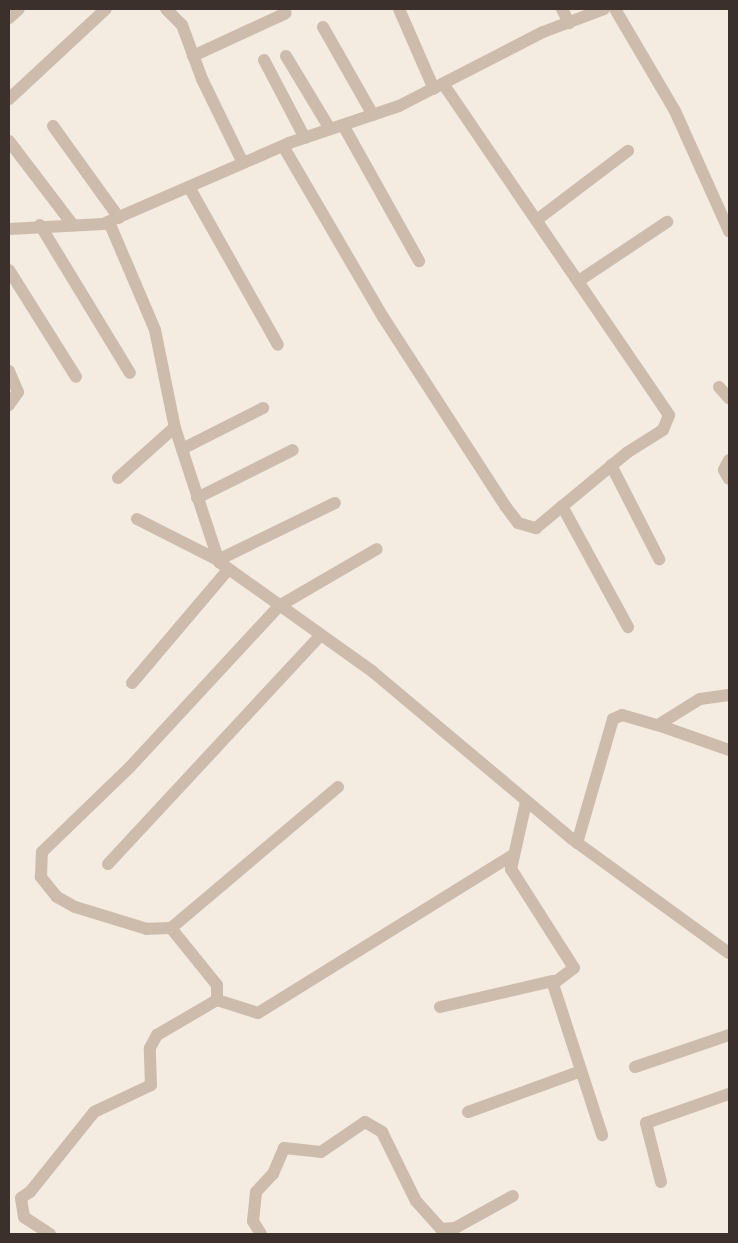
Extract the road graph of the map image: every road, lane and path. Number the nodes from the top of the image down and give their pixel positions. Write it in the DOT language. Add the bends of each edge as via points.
graph roads {
  1 [pos="19,9"];
  2 [pos="106,9"];
  3 [pos="166,9"];
  4 [pos="399,9"];
  5 [pos="562,9"];
  6 [pos="604,9"];
  7 [pos="615,9"];
  8 [pos="286,13"];
  9 [pos="9,18"];
  10 [pos="569,23"];
  11 [pos="323,27"];
  12 [pos="193,56"];
  13 [pos="286,56"];
  14 [pos="264,60"];
  15 [pos="439,86"];
  16 [pos="9,99"];
  17 [pos="373,115"];
  18 [pos="343,125"];
  19 [pos="53,126"];
  20 [pos="330,129"];
  21 [pos="305,138"];
  22 [pos="9,141"];
  23 [pos="283,146"];
  24 [pos="628,151"];
  25 [pos="243,163"];
  26 [pos="188,188"];
  27 [pos="538,219"];
  28 [pos="114,220"];
  29 [pos="667,222"];
  30 [pos="40,226"];
  31 [pos="73,226"];
  32 [pos="9,229"];
  33 [pos="729,231"];
  34 [pos="419,261"];
  35 [pos="9,270"];
  36 [pos="580,280"];
  37 [pos="278,345"];
  38 [pos="9,371"];
  39 [pos="130,373"];
  40 [pos="76,377"];
  41 [pos="719,387"];
  42 [pos="729,398"];
  43 [pos="9,406"];
  44 [pos="263,408"];
  45 [pos="175,427"];
  46 [pos="182,449"];
  47 [pos="293,450"];
  48 [pos="729,460"];
  49 [pos="611,466"];
  50 [pos="118,478"];
  51 [pos="729,479"];
  52 [pos="196,498"];
  53 [pos="335,503"];
  54 [pos="562,506"];
  55 [pos="137,519"];
  56 [pos="377,549"];
  57 [pos="659,559"];
  58 [pos="218,560"];
  59 [pos="228,570"];
  60 [pos="279,606"];
  61 [pos="628,627"];
  62 [pos="321,635"];
  63 [pos="132,683"];
  64 [pos="729,695"];
  65 [pos="658,725"];
  66 [pos="729,750"];
  67 [pos="338,787"];
  68 [pos="526,802"];
  69 [pos="577,843"];
  70 [pos="514,854"];
  71 [pos="108,864"];
  72 [pos="171,928"];
  73 [pos="729,953"];
  74 [pos="553,981"];
  75 [pos="216,1000"];
  76 [pos="440,1007"];
  77 [pos="729,1035"];
  78 [pos="635,1067"];
  79 [pos="581,1071"];
  80 [pos="729,1094"];
  81 [pos="468,1112"];
  82 [pos="602,1135"];
  83 [pos="661,1182"];
  84 [pos="512,1196"];
  85 [pos="50,1234"];
  86 [pos="261,1234"];
  1 -- 9 [label="street"];
  2 -- 16 [label="street"];
  3 -- 12 [label="street" via="182,25"];
  4 -- 15 [label="street"];
  5 -- 10 [label="street"];
  6 -- 10 [label="street"];
  7 -- 33 [label="street" via="674,111"];
  8 -- 12 [label="street"];
  10 -- 15 [label="street"];
  11 -- 17 [label="street"];
  12 -- 25 [label="street"];
  13 -- 20 [label="street"];
  14 -- 21 [label="street"];
  15 -- 17 [label="street"];
  15 -- 27 [label="street"];
  17 -- 18 [label="street"];
  18 -- 20 [label="street"];
  18 -- 34 [label="street"];
  19 -- 28 [label="street"];
  20 -- 21 [label="street"];
  21 -- 23 [label="street"];
  22 -- 31 [label="street"];
  23 -- 25 [label="street"];
  23 -- 54 [label="street" via="383,317 513,517 526,528 536,528"];
  24 -- 27 [label="street"];
  25 -- 26 [label="street"];
  26 -- 28 [label="street"];
  26 -- 37 [label="street"];
  27 -- 36 [label="street"];
  28 -- 31 [label="street"];
  28 -- 45 [label="street" via="154,330"];
  29 -- 36 [label="street"];
  30 -- 31 [label="street"];
  30 -- 32 [label="street"];
  30 -- 39 [label="street"];
  35 -- 40 [label="street"];
  36 -- 49 [label="street" via="669,415 663,430"];
  38 -- 43 [label="street" via="18,392"];
  41 -- 42 [label="street"];
  44 -- 46 [label="street"];
  45 -- 46 [label="street"];
  45 -- 50 [label="street"];
  46 -- 52 [label="street"];
  47 -- 52 [label="street"];
  48 -- 51 [label="street" via="724,470"];
  49 -- 54 [label="street"];
  49 -- 57 [label="street"];
  52 -- 58 [label="street"];
  53 -- 58 [label="street"];
  54 -- 61 [label="street"];
  55 -- 58 [label="street"];
  56 -- 60 [label="street"];
  58 -- 59 [label="street"];
  59 -- 60 [label="street"];
  59 -- 63 [label="street"];
  60 -- 62 [label="street"];
  60 -- 72 [label="street" via="130,767 42,852 41,877 57,897 147,929"];
  62 -- 68 [label="street" via="436,721"];
  62 -- 71 [label="street"];
  64 -- 65 [label="street" via="700,699"];
  65 -- 66 [label="street"];
  65 -- 69 [label="street" via="622,715 610,723"];
  67 -- 72 [label="street"];
  68 -- 69 [label="street"];
  68 -- 70 [label="street"];
  69 -- 73 [label="street"];
  70 -- 74 [label="street" via="511,869 515,880 574,968"];
  70 -- 75 [label="street" via="258,1013"];
  72 -- 75 [label="street" via="217,985"];
  74 -- 76 [label="street"];
  74 -- 79 [label="street"];
  75 -- 85 [label="street" via="157,1034 150,1048 151,1085 94,1112 30,1192 20,1198 24,1217"];
  77 -- 78 [label="street"];
  79 -- 81 [label="street"];
  79 -- 82 [label="street"];
  80 -- 83 [label="street" via="646,1123"];
  84 -- 86 [label="street" via="455,1228 441,1229 416,1201 382,1132 365,1122 321,1152 284,1148 273,1174 256,1192 253,1221"];
}
